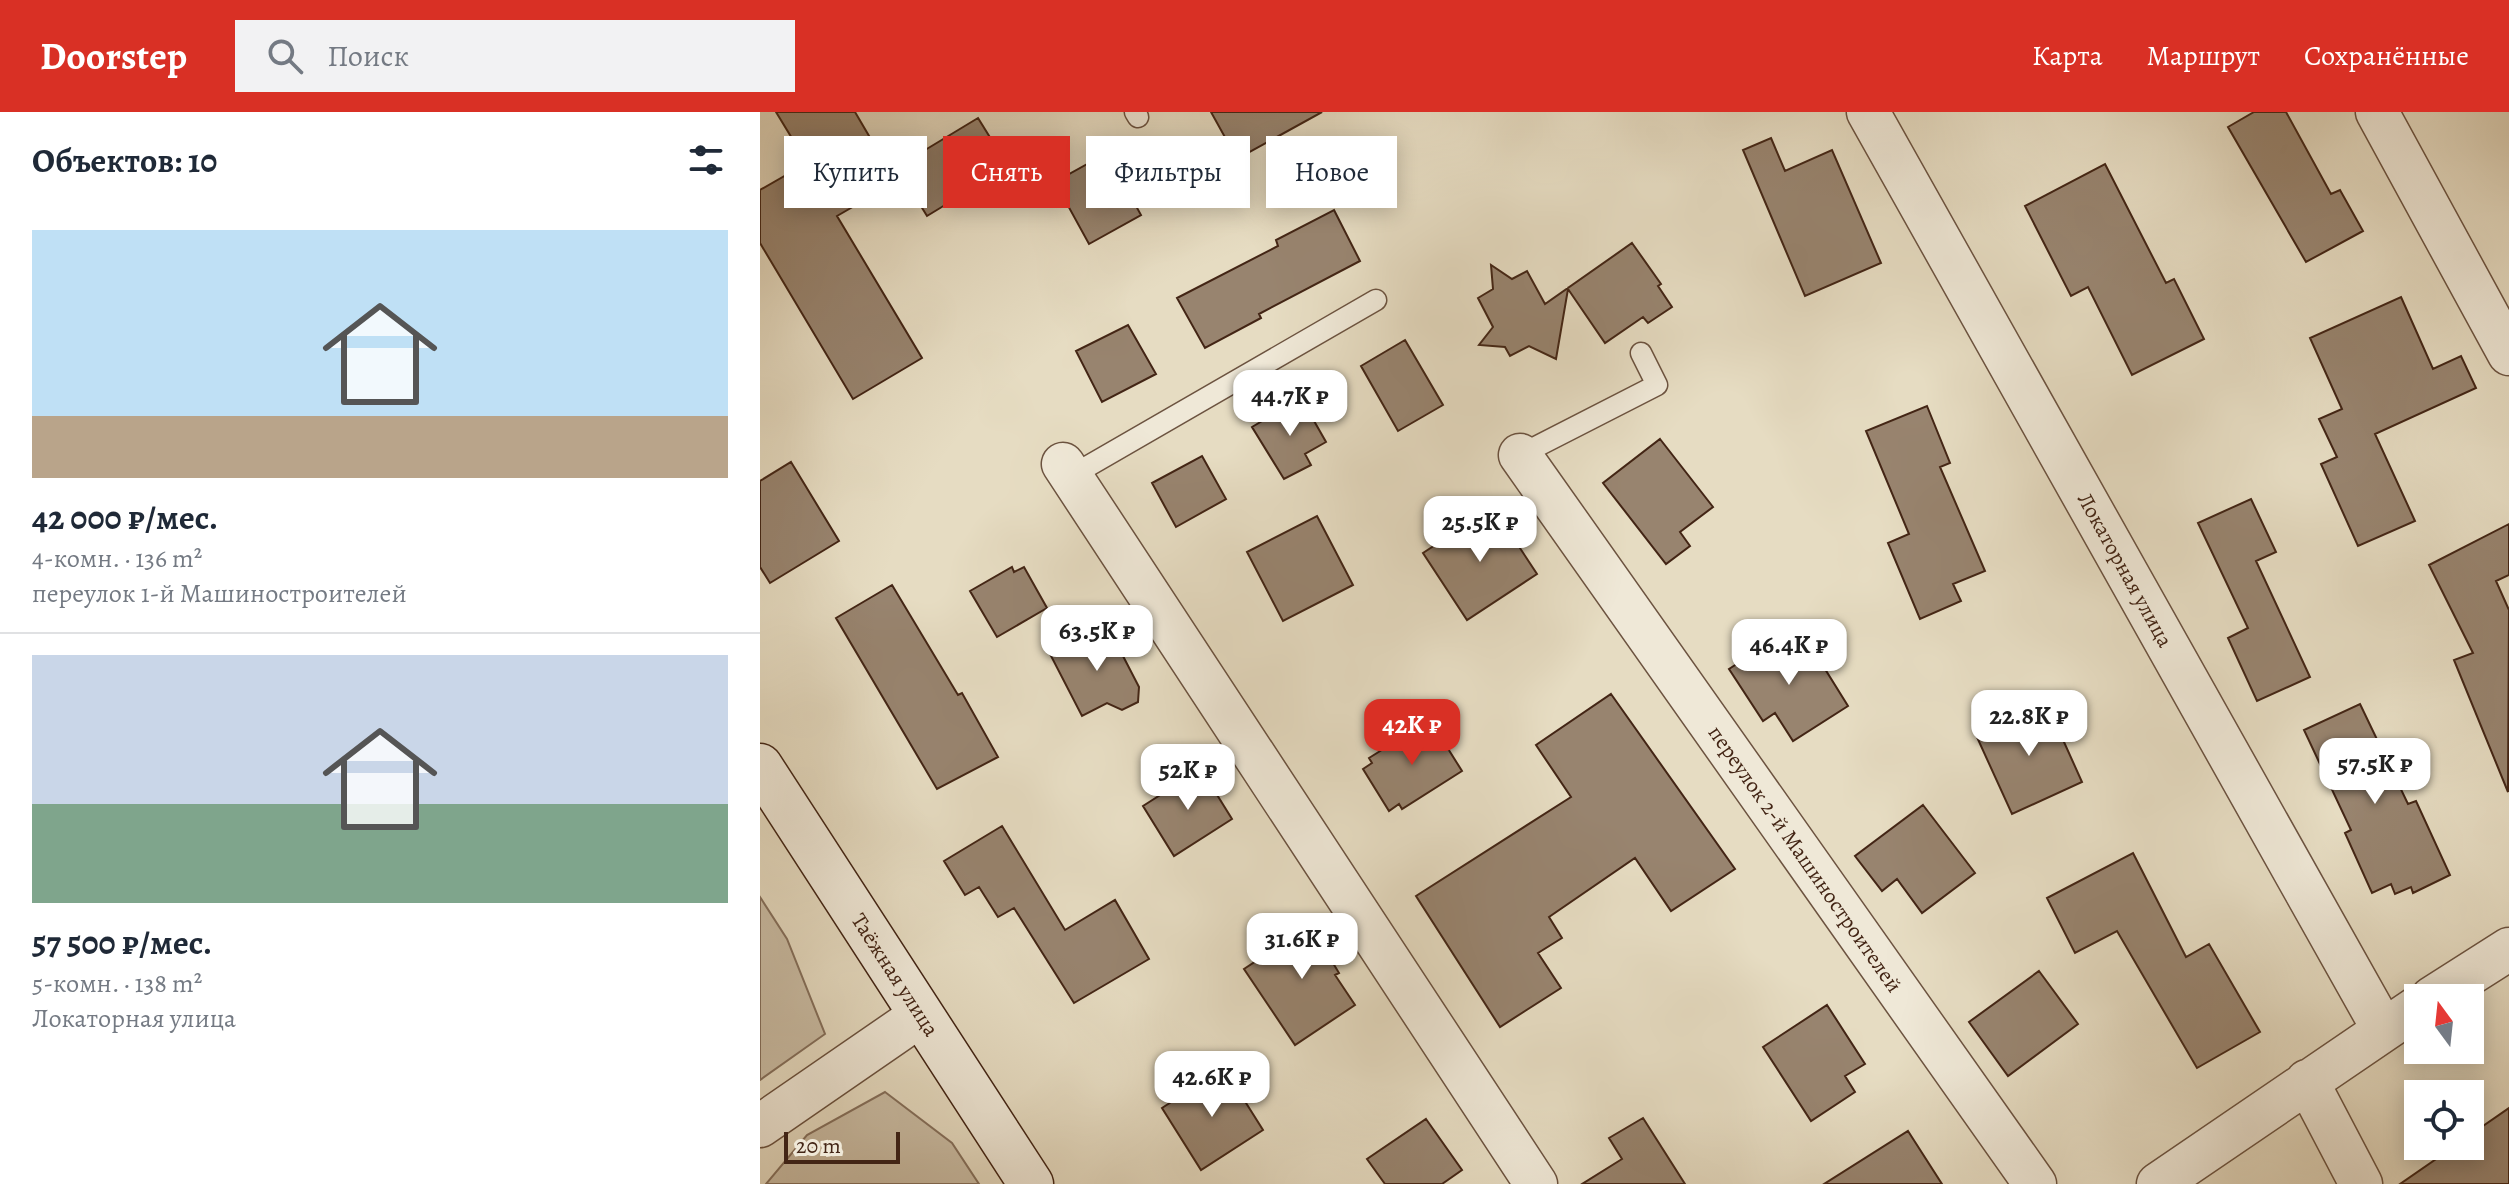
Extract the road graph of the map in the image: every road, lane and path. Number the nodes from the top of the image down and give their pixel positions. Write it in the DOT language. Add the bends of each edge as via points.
graph roads {
  1 [pos="1868,112"];
  2 [pos="2377,112"];
  3 [pos="1376,300"];
  4 [pos="1641,353"];
  5 [pos="2509,354"];
  6 [pos="1520,455"];
  7 [pos="1067,470"];
  8 [pos="760,766"];
  9 [pos="2509,949"];
  10 [pos="2454,984"];
  11 [pos="921,1015"];
  12 [pos="2404,1016"];
  13 [pos="2383,1029"];
  14 [pos="2307,1081"];
  15 [pos="760,1126"];
  16 [pos="1031,1184"];
  17 [pos="1536,1184"];
  18 [pos="2035,1184"];
  19 [pos="2158,1184"];
  20 [pos="2361,1184"];
  1 -- 13 [label="street, Локаторная улица"];
  2 -- 5 [label="street"];
  3 -- 7 [label="lane"];
  4 -- 6 [label="lane" via="1657,385"];
  6 -- 18 [label="street, переулок 2-й Машиностроителей"];
  7 -- 17 [label="street"];
  8 -- 11 [label="street, Таёжная улица"];
  9 -- 10 [label="street"];
  11 -- 15 [label="street"];
  11 -- 16 [label="street, Таёжная улица"];
  12 -- 13 [label="street"];
  13 -- 14 [label="street"];
  14 -- 19 [label="street"];
  14 -- 20 [label="street"];
}
